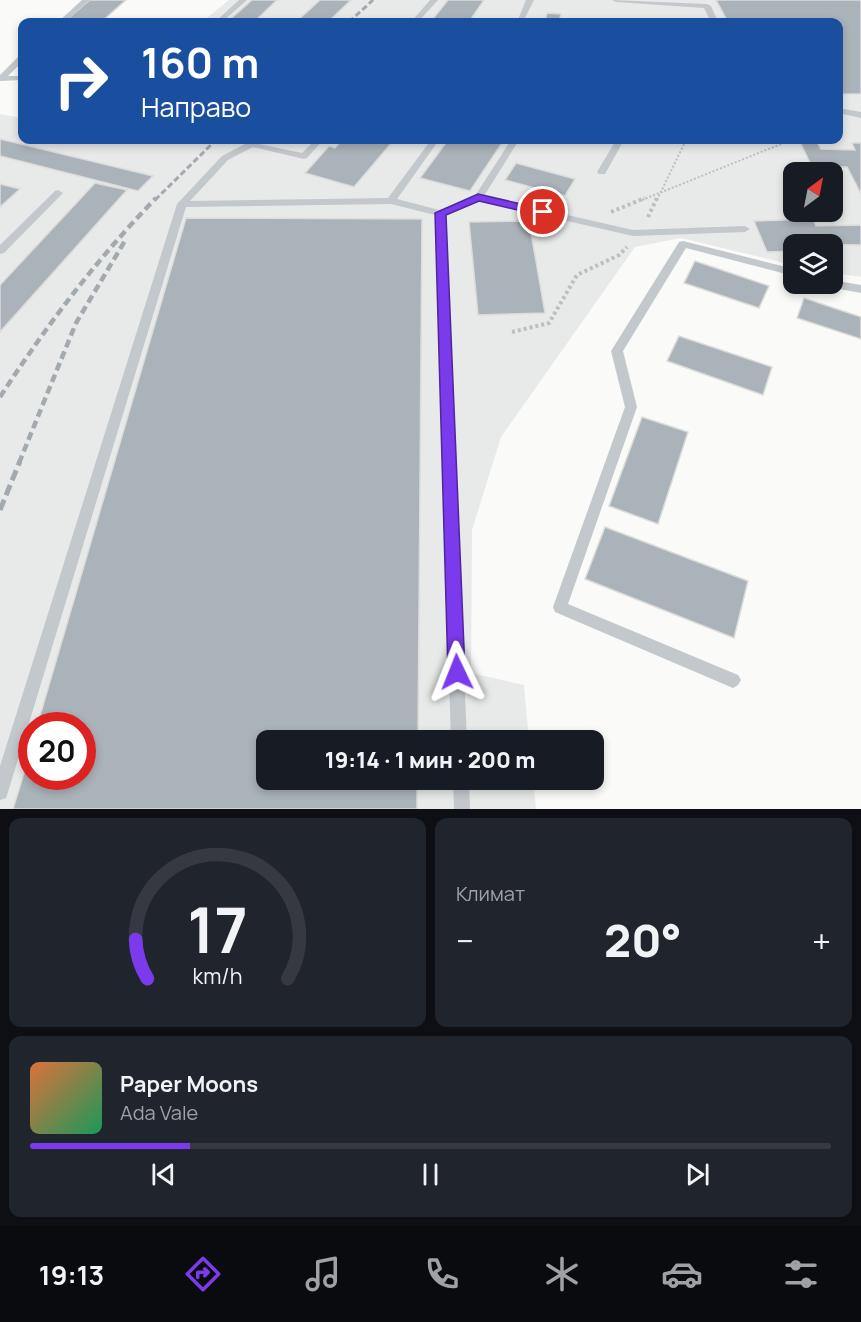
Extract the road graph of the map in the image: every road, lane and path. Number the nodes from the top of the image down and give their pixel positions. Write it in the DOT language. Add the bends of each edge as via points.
graph roads {
  1 [pos="86,0"];
  2 [pos="243,0"];
  3 [pos="434,0"];
  4 [pos="530,0"];
  5 [pos="616,0"];
  6 [pos="623,0"];
  7 [pos="66,18"];
  8 [pos="223,18"];
  9 [pos="418,18"];
  10 [pos="522,18"];
  11 [pos="712,18"];
  12 [pos="18,62"];
  13 [pos="18,78"];
  14 [pos="0,79"];
  15 [pos="843,111"];
  16 [pos="859,114"];
  17 [pos="252,144"];
  18 [pos="252,144"];
  19 [pos="315,144"];
  20 [pos="432,144"];
  21 [pos="512,144"];
  22 [pos="618,144"];
  23 [pos="684,144"];
  24 [pos="779,144"];
  25 [pos="602,172"];
  26 [pos="660,192"];
  27 [pos="58,193"];
  28 [pos="478,198"];
  29 [pos="391,201"];
  30 [pos="182,204"];
  31 [pos="440,213"];
  32 [pos="585,222"];
  33 [pos="745,229"];
  34 [pos="640,233"];
  35 [pos="0,251"];
  36 [pos="783,270"];
  37 [pos="843,286"];
  38 [pos="861,289"];
  39 [pos="512,332"];
  40 [pos="734,680"];
  41 [pos="459,730"];
  42 [pos="461,790"];
  43 [pos="0,792"];
  44 [pos="462,809"];
  1 -- 7 [label="lane"];
  2 -- 8 [label="lane"];
  3 -- 9 [label="lane"];
  4 -- 10 [label="lane"];
  5 -- 6 [label="lane"];
  6 -- 11 [label="lane" via="707,6"];
  12 -- 14 [label="lane"];
  13 -- 14 [label="lane"];
  15 -- 16 [label="lane"];
  17 -- 19 [label="lane" via="304,156"];
  18 -- 30 [label="lane" via="225,158"];
  20 -- 29 [label="lane"];
  21 -- 28 [label="lane"];
  22 -- 25 [label="lane"];
  23 -- 26 [label="path"];
  24 -- 26 [label="path"];
  26 -- 32 [label="path"];
  26 -- 34 [label="path"];
  27 -- 35 [label="lane"];
  28 -- 31 [label="lane"];
  28 -- 32 [label="lane"];
  29 -- 30 [label="lane"];
  29 -- 31 [label="lane"];
  30 -- 43 [label="lane"];
  31 -- 41 [label="lane"];
  32 -- 34 [label="lane"];
  33 -- 34 [label="lane"];
  34 -- 39 [label="path" via="619,255 577,275 549,323"];
  36 -- 40 [label="lane" via="683,244 617,351 631,407 560,607"];
  37 -- 38 [label="lane"];
  42 -- 44 [label="lane"];
}
